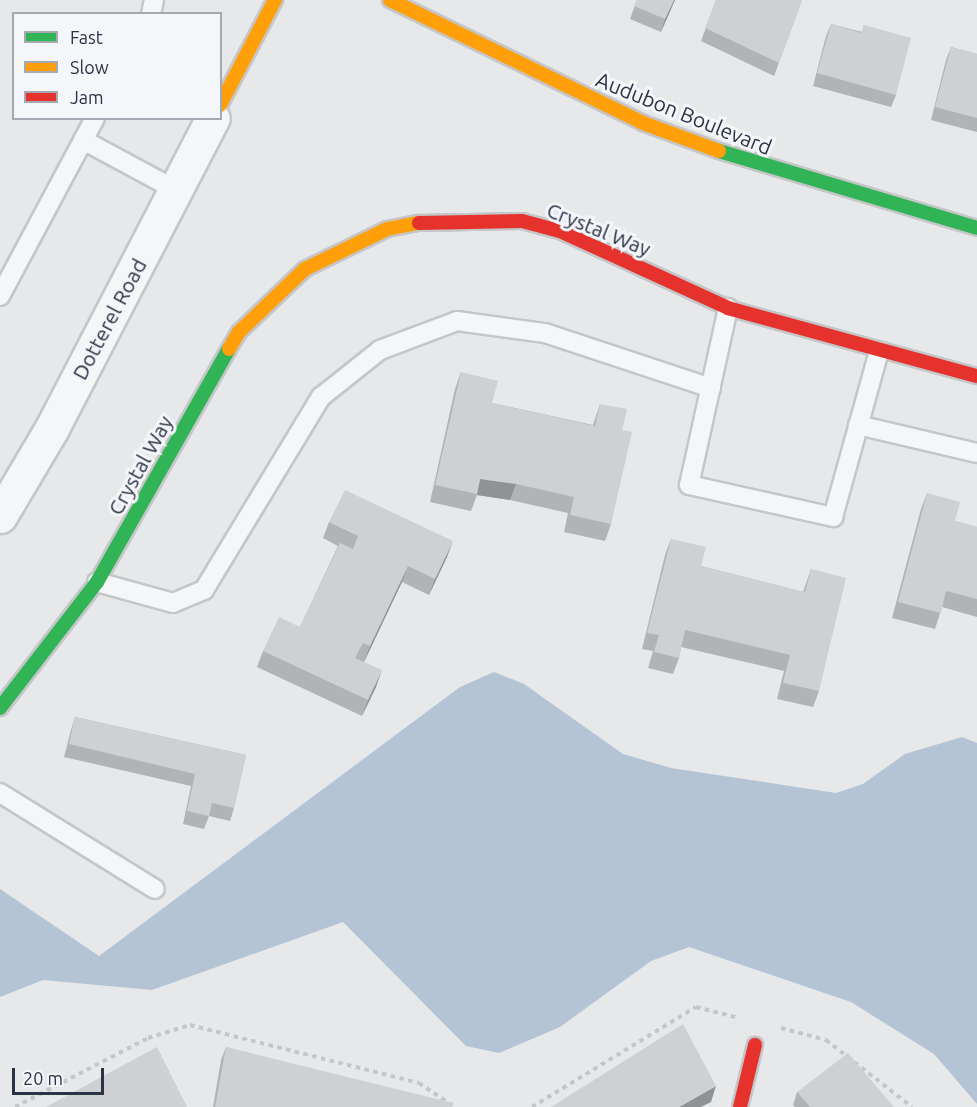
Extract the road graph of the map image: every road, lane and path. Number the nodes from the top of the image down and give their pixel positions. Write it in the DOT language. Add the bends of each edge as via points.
graph roads {
  1 [pos="275,0"];
  2 [pos="390,0"];
  3 [pos="222,101"];
  4 [pos="94,120"];
  5 [pos="212,120"];
  6 [pos="83,141"];
  7 [pos="176,190"];
  8 [pos="977,228"];
  9 [pos="0,296"];
  10 [pos="728,308"];
  11 [pos="879,351"];
  12 [pos="977,376"];
  13 [pos="711,388"];
  14 [pos="858,425"];
  15 [pos="977,453"];
  16 [pos="0,516"];
  17 [pos="97,582"];
  18 [pos="0,708"];
  19 [pos="0,793"];
  20 [pos="155,889"];
  21 [pos="637,1041"];
  22 [pos="755,1045"];
  23 [pos="15,1107"];
  24 [pos="455,1107"];
  25 [pos="532,1107"];
  26 [pos="740,1107"];
  1 -- 3 [label="street"];
  2 -- 8 [label="street, Audubon Boulevard" via="643,123 766,169"];
  4 -- 6 [label="lane"];
  5 -- 7 [label="street, Dotterel Road"];
  6 -- 7 [label="lane"];
  6 -- 9 [label="lane"];
  7 -- 16 [label="street, Dotterel Road"];
  10 -- 11 [label="street, Crystal Way"];
  10 -- 13 [label="lane"];
  10 -- 17 [label="street, Crystal Way" via="560,231 522,221 431,220 345,246 296,276 240,332"];
  11 -- 12 [label="street, Crystal Way"];
  11 -- 14 [label="lane"];
  13 -- 14 [label="lane" via="689,485 833,517"];
  13 -- 17 [label="lane" via="545,333 457,321 380,350 321,397 204,590 173,603"];
  14 -- 15 [label="lane"];
  17 -- 18 [label="street, Crystal Way"];
  19 -- 20 [label="lane"];
  21 -- 25 [label="path"];
  22 -- 26 [label="street"];
  23 -- 24 [label="path" via="148,1038 190,1025 419,1083"];
}
